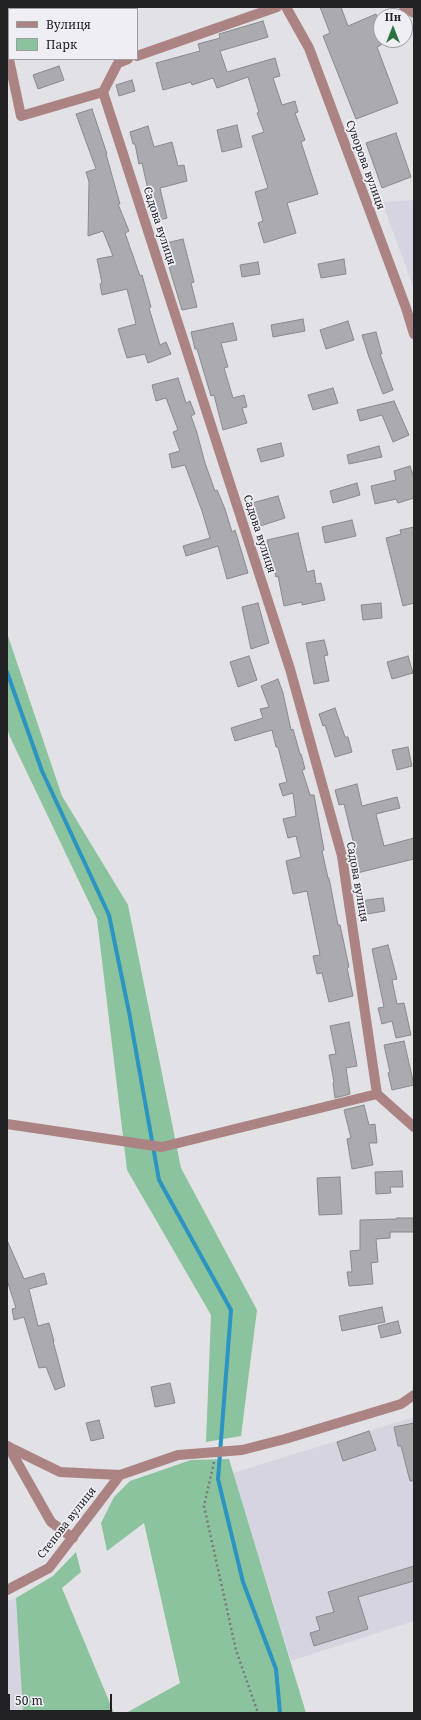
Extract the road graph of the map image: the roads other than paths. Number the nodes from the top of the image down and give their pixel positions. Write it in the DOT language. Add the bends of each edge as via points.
graph roads {
  1 [pos="277,7"];
  2 [pos="286,7"];
  3 [pos="404,7"];
  4 [pos="414,13"];
  5 [pos="138,56"];
  6 [pos="9,60"];
  7 [pos="126,60"];
  8 [pos="103,92"];
  9 [pos="414,334"];
  10 [pos="377,1094"];
  11 [pos="7,1124"];
  12 [pos="414,1127"];
  13 [pos="414,1395"];
  14 [pos="8,1445"];
  15 [pos="120,1476"];
  16 [pos="73,1538"];
  17 [pos="7,1590"];
  1 -- 5 [label="street"];
  2 -- 9 [label="street, Суворова вулиця" via="309,48"];
  3 -- 4 [label="street"];
  6 -- 8 [label="street" via="21,116"];
  7 -- 8 [label="street" via="118,63"];
  8 -- 10 [label="street, Садова вулиця" via="290,669 342,856"];
  10 -- 11 [label="street" via="162,1147"];
  10 -- 12 [label="street"];
  13 -- 15 [label="street" via="401,1404 285,1439 242,1450 178,1455"];
  14 -- 15 [label="street" via="60,1472"];
  14 -- 16 [label="street" via="51,1522"];
  15 -- 16 [label="street, Степова вулиця"];
  16 -- 17 [label="street, Степова вулиця" via="49,1568"];
}
